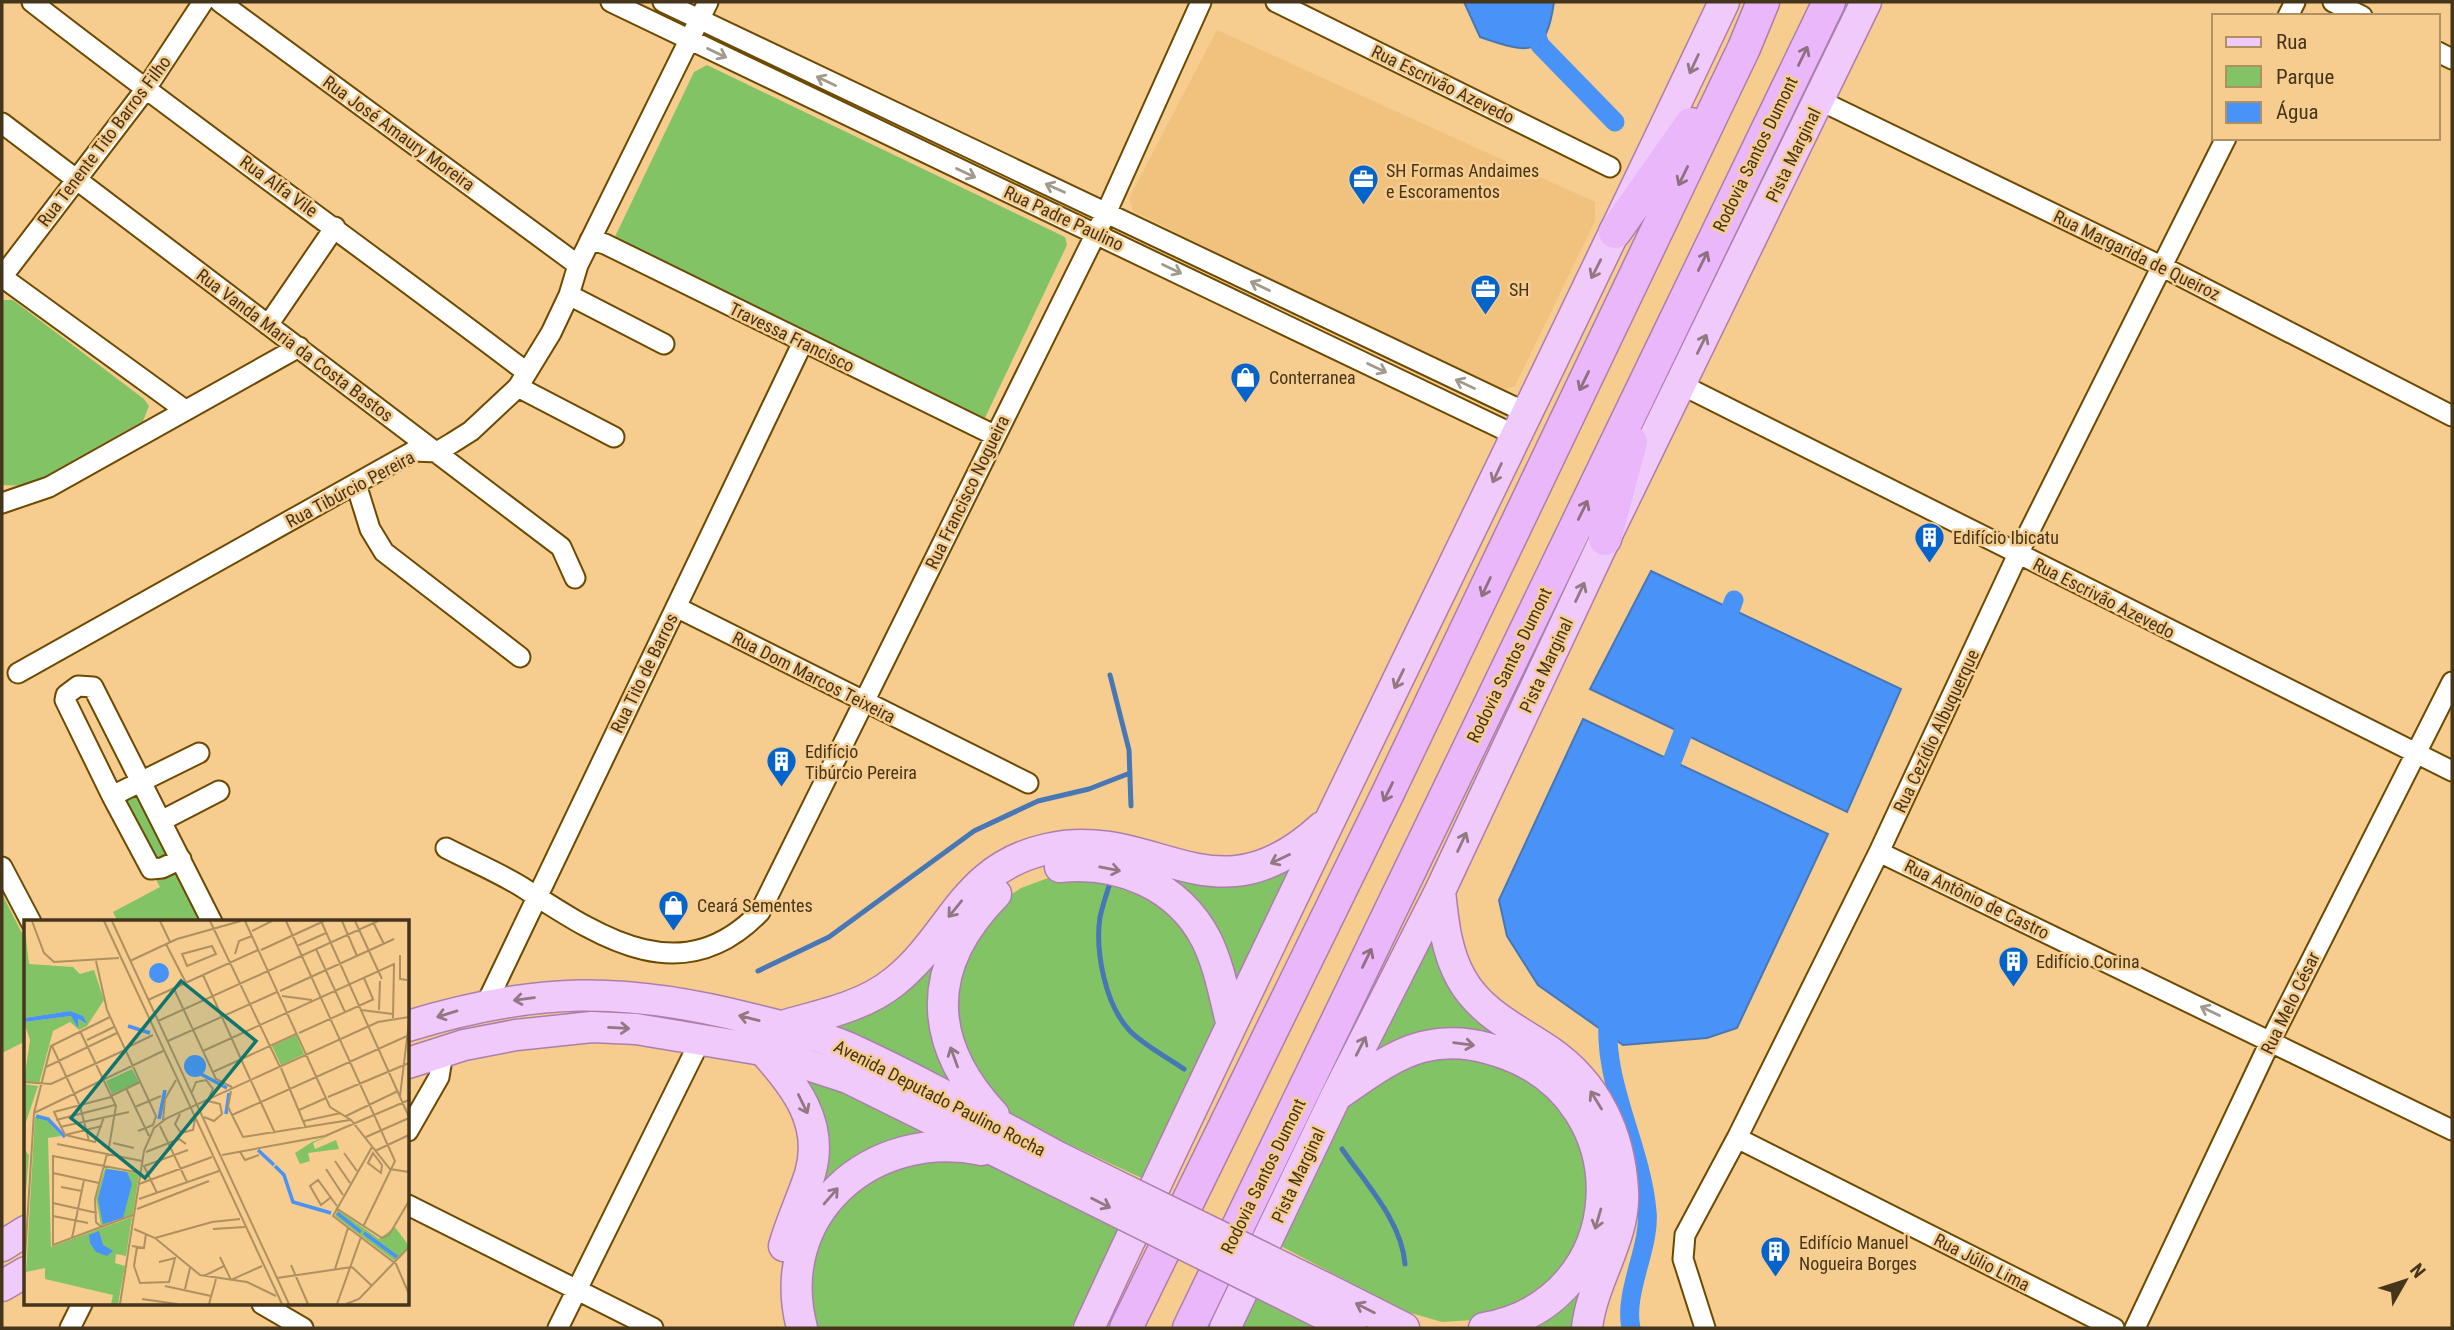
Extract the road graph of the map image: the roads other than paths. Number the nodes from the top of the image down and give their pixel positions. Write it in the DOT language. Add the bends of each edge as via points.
graph roads {
  1 [pos="32,2"];
  2 [pos="203,2"];
  3 [pos="220,2"];
  4 [pos="611,2"];
  5 [pos="663,2"];
  6 [pos="1201,2"];
  7 [pos="1276,2"];
  8 [pos="1724,2"];
  9 [pos="1763,2"];
  10 [pos="1829,2"];
  11 [pos="1866,2"];
  12 [pos="2333,2"];
  13 [pos="703,11"];
  14 [pos="2358,14"];
  15 [pos="689,40"];
  16 [pos="1744,48"];
  17 [pos="145,90"];
  18 [pos="1819,100"];
  19 [pos="872,103"];
  20 [pos="2,123"];
  21 [pos="863,124"];
  22 [pos="938,135"];
  23 [pos="2225,140"];
  24 [pos="929,155"];
  25 [pos="1609,167"];
  26 [pos="76,180"];
  27 [pos="1107,211"];
  28 [pos="335,227"];
  29 [pos="1096,232"];
  30 [pos="1615,232"];
  31 [pos="590,240"];
  32 [pos="578,265"];
  33 [pos="2161,266"];
  34 [pos="2,277"];
  35 [pos="569,295"];
  36 [pos="268,325"];
  37 [pos="803,342"];
  38 [pos="664,344"];
  39 [pos="299,347"];
  40 [pos="1650,372"];
  41 [pos="521,379"];
  42 [pos="1682,385"];
  43 [pos="185,410"];
  44 [pos="2452,416"];
  45 [pos="1521,424"];
  46 [pos="994,435"];
  47 [pos="614,437"];
  48 [pos="437,452"];
  49 [pos="356,484"];
  50 [pos="2,503"];
  51 [pos="1605,539"];
  52 [pos="2018,554"];
  53 [pos="575,578"];
  54 [pos="676,607"];
  55 [pos="520,657"];
  56 [pos="18,673"];
  57 [pos="2452,682"];
  58 [pos="865,702"];
  59 [pos="199,753"];
  60 [pos="2416,753"];
  61 [pos="2452,771"];
  62 [pos="141,782"];
  63 [pos="1028,783"];
  64 [pos="219,791"];
  65 [pos="112,796"];
  66 [pos="1333,817"];
  67 [pos="161,821"];
  68 [pos="446,848"];
  69 [pos="1879,852"];
  70 [pos="181,859"];
  71 [pos="2,867"];
  72 [pos="1440,891"];
  73 [pos="536,898"];
  74 [pos="30,920"];
  75 [pos="211,920"];
  76 [pos="486,1004"];
  77 [pos="1231,1022"];
  78 [pos="410,1025"];
  79 [pos="782,1026"];
  80 [pos="2271,1040"];
  81 [pos="700,1041"];
  82 [pos="762,1050"];
  83 [pos="420,1058"];
  84 [pos="1336,1096"];
  85 [pos="410,1128"];
  86 [pos="2452,1130"];
  87 [pos="1737,1138"];
  88 [pos="1005,1142"];
  89 [pos="410,1206"];
  90 [pos="24,1273"];
  91 [pos="2,1286"];
  92 [pos="576,1289"];
  93 [pos="1321,1300"];
  94 [pos="81,1306"];
  95 [pos="265,1306"];
  96 [pos="70,1328"];
  97 [pos="303,1328"];
  98 [pos="558,1328"];
  99 [pos="653,1328"];
  100 [pos="782,1328"];
  101 [pos="802,1328"];
  102 [pos="1089,1328"];
  103 [pos="1126,1328"];
  104 [pos="1189,1328"];
  105 [pos="1225,1328"];
  106 [pos="1351,1328"];
  107 [pos="1406,1328"];
  108 [pos="1484,1328"];
  109 [pos="1587,1328"];
  110 [pos="1704,1328"];
  111 [pos="2114,1328"];
  112 [pos="2135,1328"];
  1 -- 17 [label="street, Rua Alfa Vile"];
  2 -- 17 [label="street, Rua Tenente Tito Barros Filho"];
  3 -- 32 [label="street, Rua José Amaury Moreira"];
  4 -- 15 [label="street, Rua Padre Paulino"];
  5 -- 13 [label="street, Rua Padre Paulino"];
  6 -- 27 [label="street, Rua Francisco Nogueira"];
  7 -- 25 [label="street, Rua Escrivão Azevedo"];
  8 -- 30 [label="main road, one-way"];
  9 -- 16 [label="highway"];
  40 -- 10 [label="highway, Rodovia Santos Dumont, one-way"];
  11 -- 18 [label="main road, Pista Marginal"];
  12 -- 14 [label="street"];
  13 -- 15 [label="street, Rua Tibúrcio Pereira"];
  19 -- 13 [label="street, Rua Padre Paulino, one-way"];
  15 -- 21 [label="street, Rua Padre Paulino, one-way"];
  15 -- 31 [label="street, Rua Tibúrcio Pereira"];
  16 -- 30 [label="highway"];
  16 -- 103 [label="highway, one-way"];
  17 -- 26 [label="street, Rua Tenente Tito Barros Filho"];
  17 -- 28 [label="street, Rua Alfa Vile"];
  18 -- 33 [label="street, Rua Margarida de Queiroz"];
  42 -- 18 [label="main road, Pista Marginal, one-way"];
  19 -- 21 [label="street"];
  19 -- 22 [label="street, Rua Padre Paulino"];
  20 -- 26 [label="street, Rua Vanda Maria da Costa Bastos"];
  21 -- 24 [label="street, Rua Padre Paulino"];
  22 -- 24 [label="street"];
  27 -- 22 [label="street, Rua Padre Paulino, one-way"];
  23 -- 33 [label="street, Rua Cezídio Albuquerque"];
  24 -- 29 [label="street, Rua Padre Paulino, one-way"];
  26 -- 34 [label="street, Rua Tenente Tito Barros Filho"];
  26 -- 36 [label="street, Rua Vanda Maria da Costa Bastos"];
  27 -- 29 [label="street, Rua Francisco Nogueira"];
  45 -- 27 [label="street, Rua Padre Paulino, one-way"];
  28 -- 36 [label="street"];
  28 -- 41 [label="street, Rua Alfa Vile"];
  29 -- 45 [label="street, Rua Padre Paulino, one-way"];
  29 -- 46 [label="street, Rua Francisco Nogueira"];
  30 -- 45 [label="main road, one-way"];
  31 -- 32 [label="street, Rua Tibúrcio Pereira"];
  31 -- 37 [label="street, Travessa Francisco"];
  32 -- 35 [label="street, Rua Tibúrcio Pereira"];
  33 -- 44 [label="street, Rua Margarida de Queiroz"];
  33 -- 52 [label="street, Rua Cezídio Albuquerque"];
  34 -- 43 [label="street"];
  35 -- 38 [label="street"];
  35 -- 41 [label="street, Rua Tibúrcio Pereira"];
  36 -- 39 [label="street, Rua Vanda Maria da Costa Bastos"];
  37 -- 46 [label="street, Travessa Francisco"];
  37 -- 54 [label="street, Rua Tito de Barros"];
  39 -- 43 [label="street"];
  39 -- 48 [label="street, Rua Vanda Maria da Costa Bastos"];
  40 -- 51 [label="highway"];
  104 -- 40 [label="highway, Rodovia Santos Dumont, one-way"];
  41 -- 47 [label="street, Rua Alfa Vile"];
  41 -- 48 [label="street, Rua Tibúrcio Pereira" via="471,431"];
  42 -- 51 [label="main road, Pista Marginal"];
  42 -- 52 [label="street, Rua Escrivão Azevedo"];
  43 -- 50 [label="street" via="49,487"];
  45 -- 66 [label="main road, one-way"];
  46 -- 58 [label="street, Rua Francisco Nogueira"];
  48 -- 49 [label="street, Rua Tibúrcio Pereira" via="414,451"];
  48 -- 53 [label="street, Rua Vanda Maria da Costa Bastos" via="561,547"];
  49 -- 55 [label="street" via="370,529 384,552"];
  49 -- 56 [label="street, Rua Tibúrcio Pereira"];
  72 -- 51 [label="main road, Pista Marginal, one-way"];
  52 -- 60 [label="street, Rua Escrivão Azevedo"];
  52 -- 69 [label="street, Rua Cezídio Albuquerque"];
  54 -- 58 [label="street, Rua Dom Marcos Teixeira"];
  54 -- 73 [label="street, Rua Tito de Barros"];
  57 -- 60 [label="street, Rua Melo César"];
  58 -- 63 [label="street, Rua Dom Marcos Teixeira"];
  58 -- 73 [label="street, Rua Francisco Nogueira" via="760,912 737,932 697,950 673,954 640,951"];
  59 -- 62 [label="street"];
  60 -- 61 [label="street, Rua Escrivão Azevedo"];
  60 -- 80 [label="street, Rua Melo César"];
  62 -- 65 [label="street"];
  62 -- 65 [label="street" via="93,687 78,686 65,700"];
  62 -- 67 [label="street"];
  64 -- 67 [label="street"];
  65 -- 70 [label="street" via="151,869"];
  66 -- 77 [label="main road"];
  66 -- 79 [label="main road, one-way" via="1289,855 1238,870 1192,870 1096,846 1060,846 1028,854 1005,864 976,886 914,964 881,991"];
  67 -- 70 [label="street"];
  68 -- 73 [label="street, Rua Francisco Nogueira"];
  80 -- 69 [label="street, Rua Antônio de Castro, one-way"];
  69 -- 87 [label="street, Rua Cezídio Albuquerque"];
  70 -- 75 [label="street"];
  71 -- 74 [label="street"];
  84 -- 72 [label="main road, Pista Marginal, one-way"];
  109 -- 72 [label="main road, one-way" via="1590,1302 1623,1205 1613,1131 1573,1069 1499,1020 1461,979 1447,940"];
  73 -- 76 [label="street, Rua Tito de Barros"];
  76 -- 78 [label="main road, Avenida Deputado Paulino Rocha, one-way"];
  79 -- 76 [label="main road, Avenida Deputado Paulino Rocha, one-way" via="692,1004 625,995 559,995"];
  88 -- 77 [label="main road, one-way" via="954,1062 944,997 946,973 960,937 983,908 1013,883 1058,867 1083,864 1152,882 1191,916 1206,939"];
  77 -- 102 [label="main road"];
  79 -- 88 [label="main road, Avenida Deputado Paulino Rocha" via="846,1047"];
  80 -- 86 [label="street, Rua Antônio de Castro"];
  80 -- 112 [label="street, Rua Melo César"];
  81 -- 82 [label="main road, Avenida Deputado Paulino Rocha"];
  83 -- 81 [label="main road, Avenida Deputado Paulino Rocha, one-way" via="516,1035 592,1027 636,1029"];
  81 -- 92 [label="street"];
  82 -- 88 [label="main road, Avenida Deputado Paulino Rocha" via="849,1078"];
  82 -- 100 [label="main road, one-way" via="806,1106 814,1145 810,1172 780,1259 776,1296"];
  83 -- 85 [label="street" via="441,1065 439,1077"];
  84 -- 105 [label="main road, Pista Marginal"];
  84 -- 108 [label="main road, one-way" via="1398,1056 1456,1041 1516,1057 1539,1070 1586,1122 1603,1178 1602,1207 1590,1245 1578,1267 1546,1302"];
  87 -- 110 [label="street, Rua Cezídio Albuquerque" via="1683,1243 1683,1259"];
  87 -- 111 [label="street, Rua Júlio Lima"];
  88 -- 93 [label="main road, Avenida Deputado Paulino Rocha, bridge"];
  101 -- 88 [label="main road, one-way" via="796,1289 803,1245 822,1206 846,1180 888,1157 915,1150"];
  89 -- 92 [label="street"];
  90 -- 91 [label="main road"];
  92 -- 98 [label="street"];
  92 -- 99 [label="street"];
  93 -- 106 [label="main road"];
  107 -- 93 [label="main road, one-way"];
  94 -- 96 [label="street"];
  95 -- 97 [label="street"];
}
